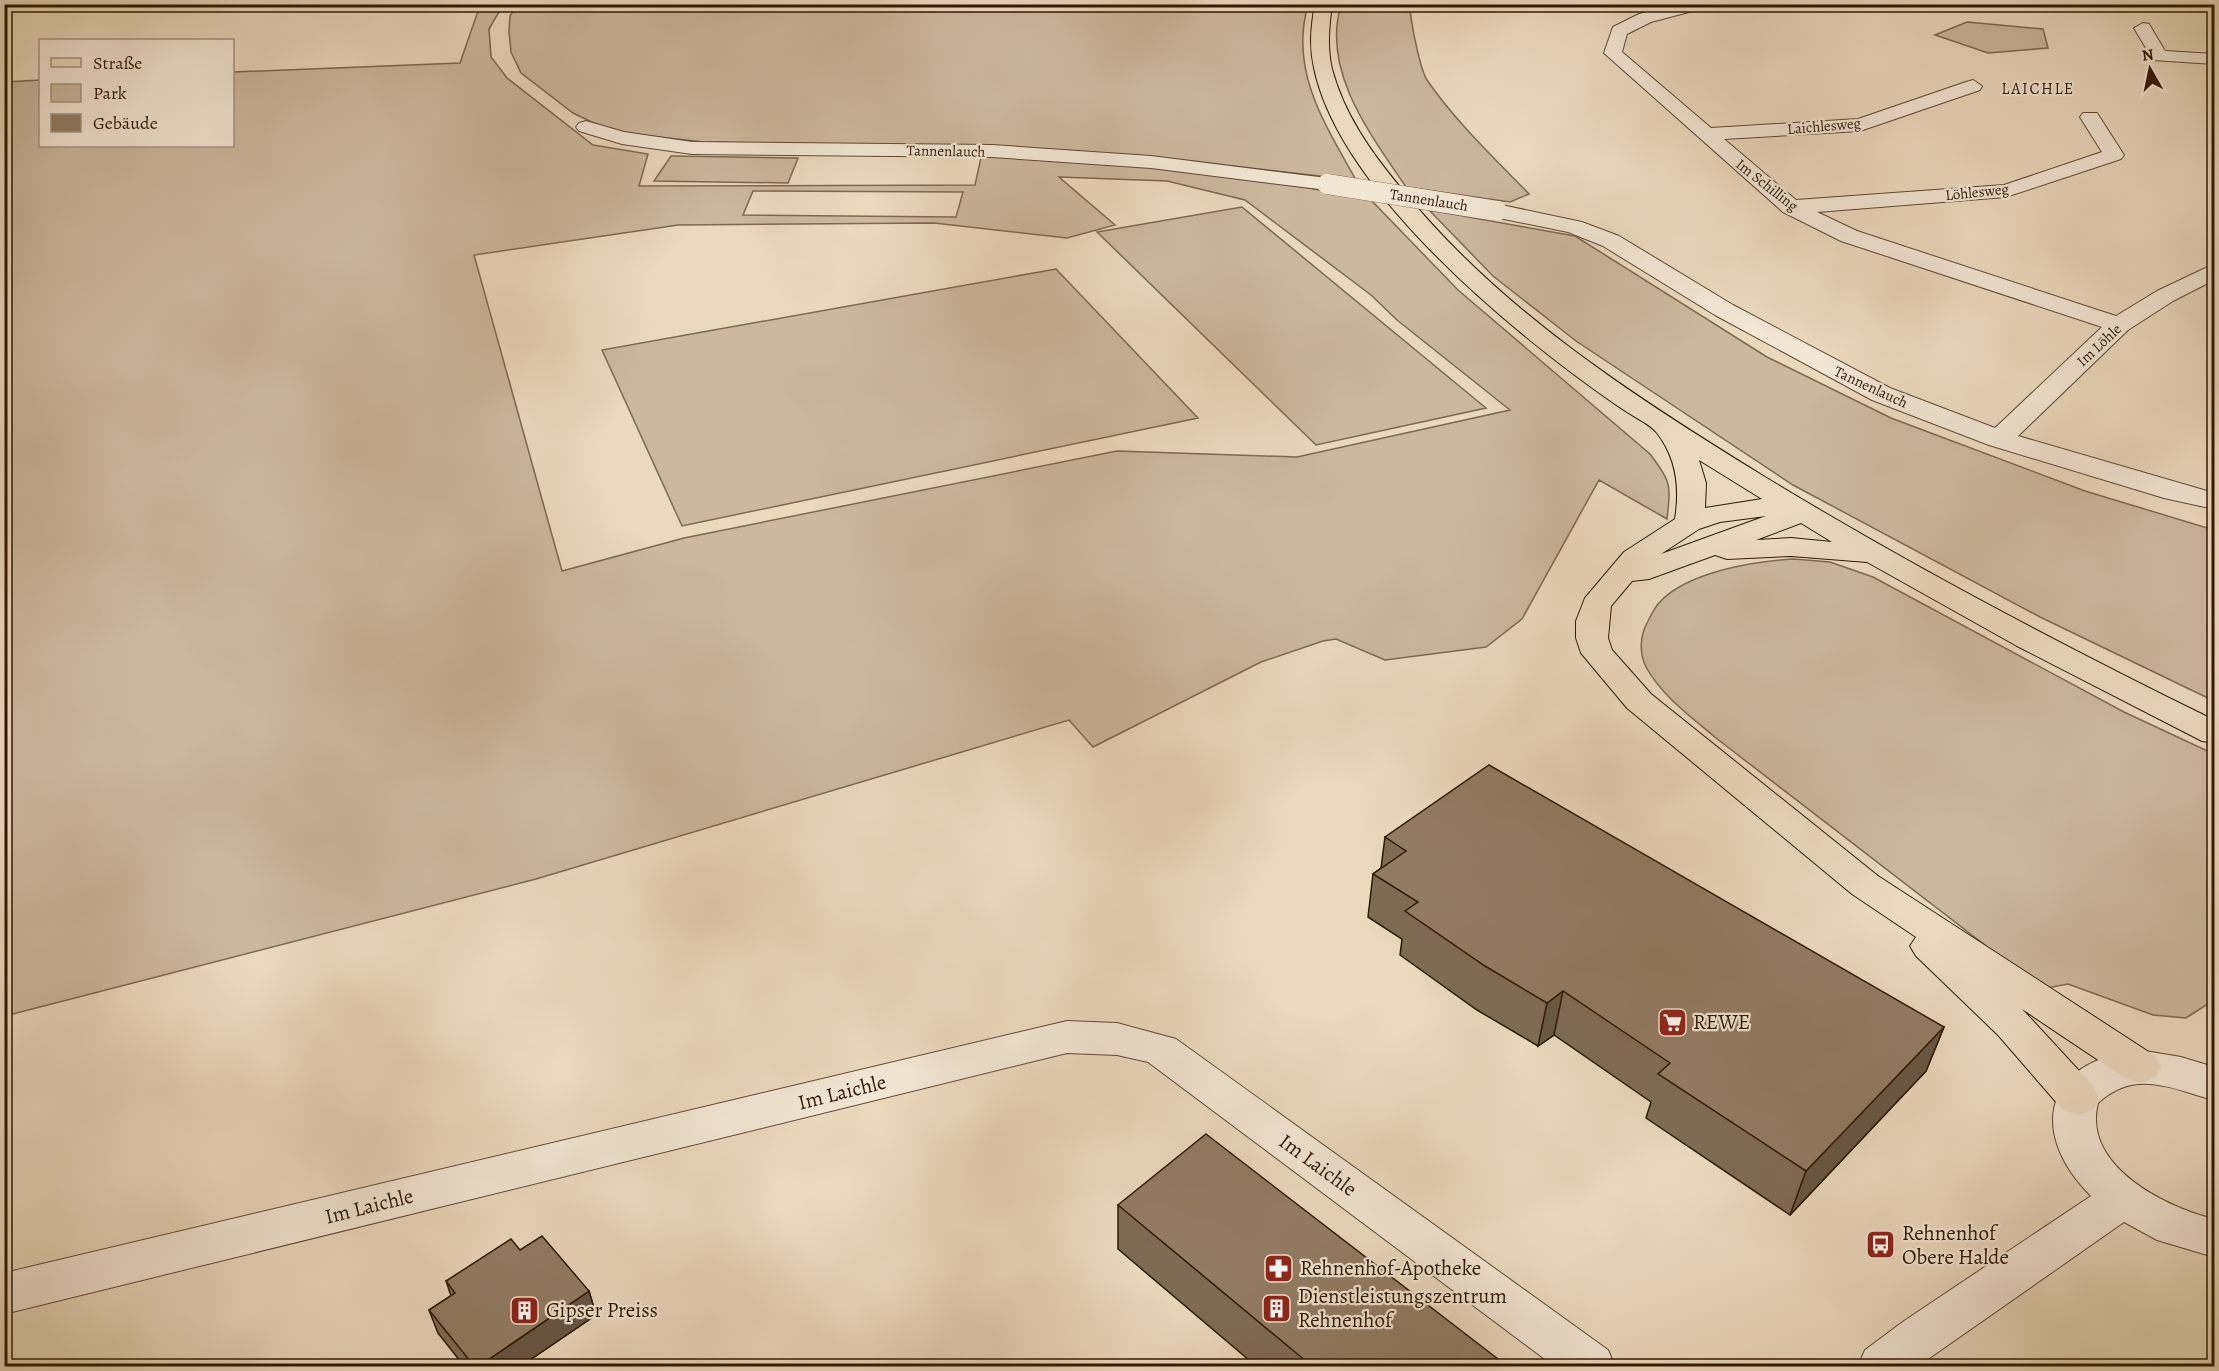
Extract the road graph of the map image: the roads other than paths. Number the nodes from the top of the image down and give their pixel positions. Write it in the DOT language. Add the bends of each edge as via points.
graph roads {
  1 [pos="1324,4"];
  2 [pos="1698,4"];
  3 [pos="2143,28"];
  4 [pos="2214,59"];
  5 [pos="1973,86"];
  6 [pos="2090,117"];
  7 [pos="586,127"];
  8 [pos="1705,134"];
  9 [pos="1791,207"];
  10 [pos="2214,271"];
  11 [pos="2120,325"];
  12 [pos="1666,427"];
  13 [pos="1999,439"];
  14 [pos="2214,501"];
  15 [pos="1802,513"];
  16 [pos="1689,523"];
  17 [pos="1875,555"];
  18 [pos="1676,557"];
  19 [pos="1610,586"];
  20 [pos="2214,733"];
  21 [pos="1865,885"];
  22 [pos="2140,1067"];
  23 [pos="2205,1072"];
  24 [pos="2078,1098"];
  25 [pos="2124,1198"];
  26 [pos="2214,1238"];
  27 [pos="4,1294"];
  28 [pos="1591,1366"];
  29 [pos="1882,1366"];
  1 -- 12 [label="main road" via="1319,50 1329,85 1353,137 1403,205 1471,277 1539,334"];
  2 -- 8 [label="street, Im Schilling" via="1645,18 1619,31 1613,53"];
  3 -- 4 [label="street" via="2159,56"];
  5 -- 8 [label="street, Laichlesweg" via="1860,124"];
  6 -- 9 [label="street, Löhlesweg" via="2114,155 2006,191"];
  7 -- 13 [label="street, Tannenlauch, bridge" via="622,138 692,148 992,151 1151,162 1327,184 1574,227 1611,241 1724,310 1881,394"];
  8 -- 9 [label="street, Im Schilling"];
  9 -- 11 [label="street, Im Schilling" via="1849,236"];
  10 -- 11 [label="street, Im Löhle"];
  11 -- 13 [label="street, Im Löhle"];
  12 -- 15 [label="main road"];
  12 -- 16 [label="main road" via="1686,458 1694,490"];
  13 -- 14 [label="street, Tannenlauch"];
  15 -- 16 [label="main road" via="1769,507 1741,508"];
  15 -- 17 [label="main road"];
  15 -- 18 [label="main road"];
  16 -- 19 [label="main road" via="1635,558"];
  17 -- 18 [label="main road" via="1760,547"];
  17 -- 20 [label="main road"];
  18 -- 19 [label="main road"];
  19 -- 21 [label="main road" via="1596,605 1592,638 1597,653 1614,675 1653,714"];
  21 -- 22 [label="main road"];
  21 -- 24 [label="main road" via="2012,1024"];
  22 -- 23 [label="street"];
  22 -- 24 [label="street" via="2112,1071 2091,1081"];
  24 -- 25 [label="street" via="2073,1118 2077,1140 2095,1170"];
  25 -- 26 [label="street" via="2157,1219"];
  25 -- 29 [label="street"];
  27 -- 28 [label="street, Im Laichle" via="1067,1037 1117,1039 1161,1050"];
}
